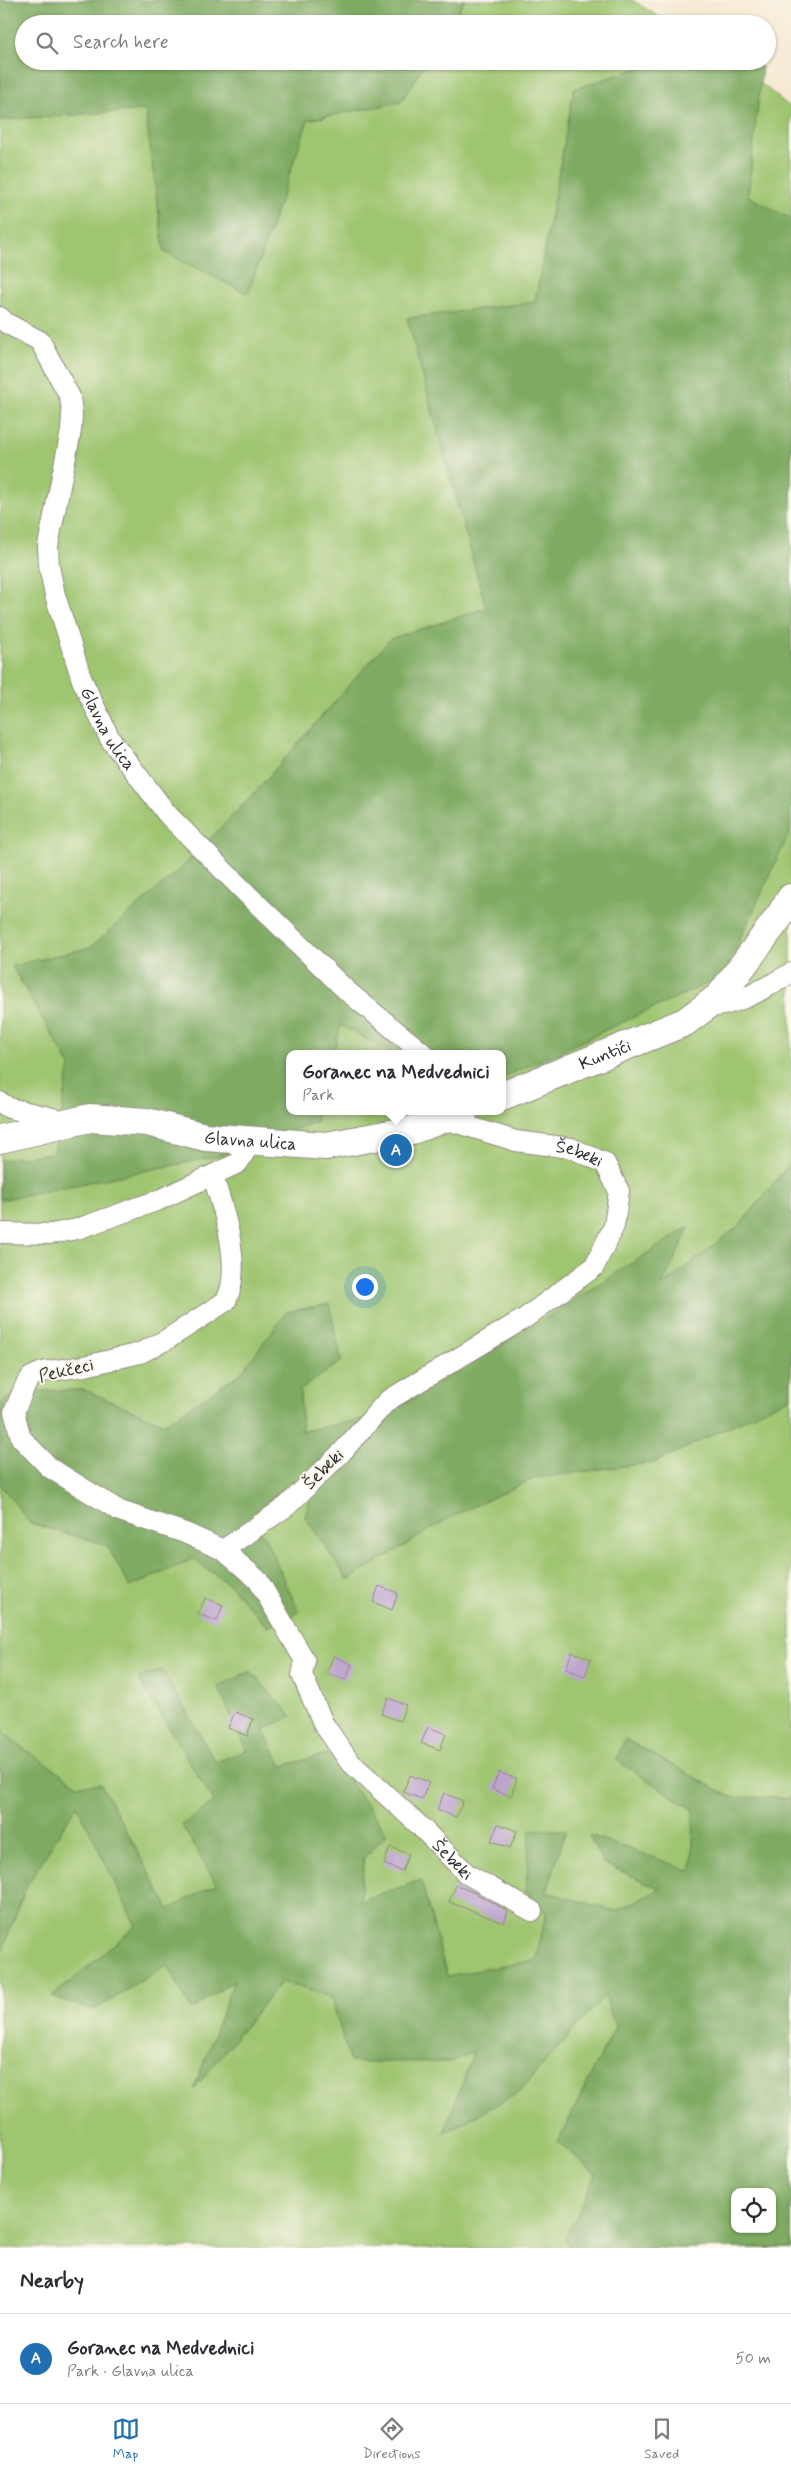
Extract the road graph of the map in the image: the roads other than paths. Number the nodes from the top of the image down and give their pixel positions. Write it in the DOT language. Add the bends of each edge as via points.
graph roads {
  1 [pos="0,317"];
  2 [pos="791,898"];
  3 [pos="791,973"];
  4 [pos="705,1007"];
  5 [pos="419,1050"];
  6 [pos="506,1094"];
  7 [pos="0,1102"];
  8 [pos="454,1115"];
  9 [pos="58,1125"];
  10 [pos="0,1140"];
  11 [pos="252,1141"];
  12 [pos="213,1176"];
  13 [pos="0,1232"];
  14 [pos="222,1550"];
  15 [pos="532,1911"];
  1 -- 5 [label="street, Glavna ulica" via="40,341 70,397 71,431 48,546 49,566 82,680 110,739 168,815 347,991"];
  2 -- 4 [label="street, Kuntići" via="720,996"];
  3 -- 4 [label="street, Kuntići" via="723,1006"];
  4 -- 6 [label="street, Kuntići" via="685,1022"];
  7 -- 9 [label="street" via="9,1108 53,1118"];
  8 -- 11 [label="street, Glavna ulica" via="412,1130 326,1146"];
  8 -- 14 [label="street, Šebeki" via="516,1141 571,1148 605,1163 619,1191 614,1226 594,1267 525,1318 387,1401 342,1452 287,1506"];
  9 -- 10 [label="street, Glavna ulica"];
  9 -- 11 [label="street, Glavna ulica" via="90,1118 138,1122 205,1137"];
  11 -- 12 [label="street" via="238,1163"];
  12 -- 13 [label="street" via="159,1200 77,1228 51,1234"];
  12 -- 14 [label="street, Pekčeci" via="229,1232 234,1275 226,1301 140,1353 42,1372 32,1377 14,1412 21,1438 50,1468 120,1511 186,1533"];
  14 -- 15 [label="street, Šebeki" via="258,1580 305,1661 302,1675 323,1723 349,1761 422,1827 467,1874"];
}
